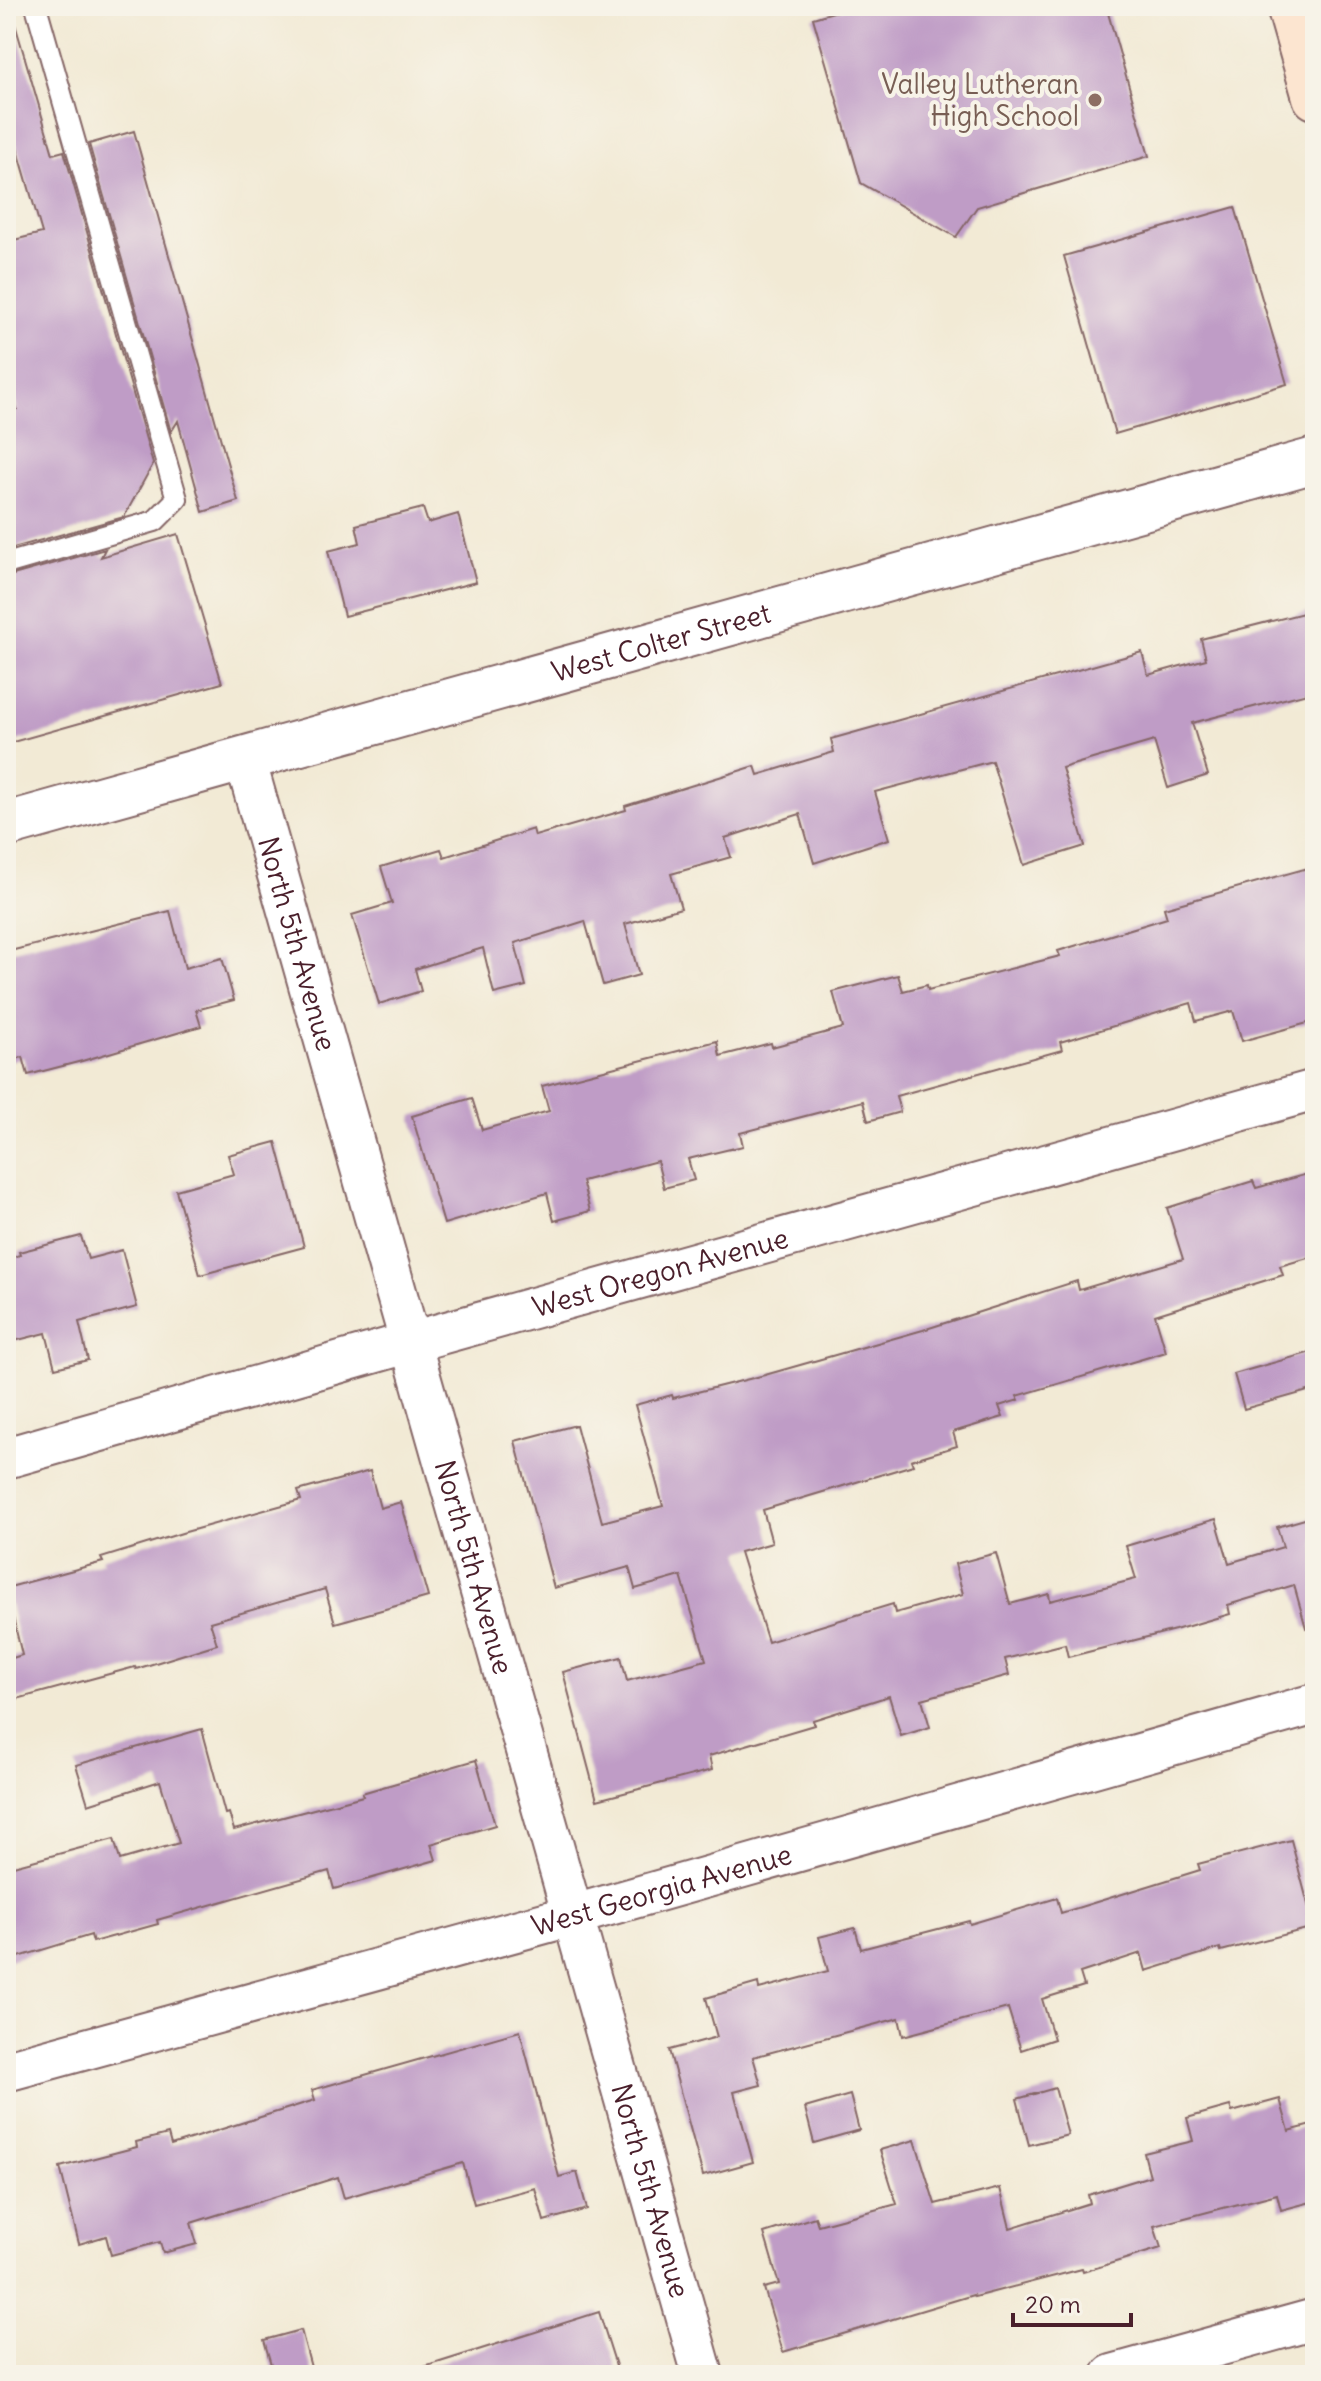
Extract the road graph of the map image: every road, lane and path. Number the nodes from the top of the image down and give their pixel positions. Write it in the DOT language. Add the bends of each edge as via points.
graph roads {
  1 [pos="36,6"];
  2 [pos="1289,6"];
  3 [pos="1315,97"];
  4 [pos="1315,460"];
  5 [pos="6,564"];
  6 [pos="245,759"];
  7 [pos="6,825"];
  8 [pos="1315,1090"];
  9 [pos="411,1342"];
  10 [pos="6,1458"];
  11 [pos="1315,1704"];
  12 [pos="574,1915"];
  13 [pos="6,2071"];
  14 [pos="1315,2319"];
  15 [pos="703,2375"];
  16 [pos="1112,2375"];
  1 -- 5 [label="lane" via="177,499 155,521"];
  2 -- 3 [label="main road"];
  4 -- 6 [label="street, West Colter Street"];
  6 -- 7 [label="street, West Colter Street"];
  6 -- 9 [label="street, North 5th Avenue"];
  8 -- 9 [label="street, West Oregon Avenue"];
  9 -- 10 [label="street, West Oregon Avenue"];
  9 -- 12 [label="street, North 5th Avenue"];
  11 -- 12 [label="street, West Georgia Avenue"];
  12 -- 13 [label="street, West Georgia Avenue"];
  12 -- 15 [label="street, North 5th Avenue"];
  14 -- 16 [label="street"];
}
